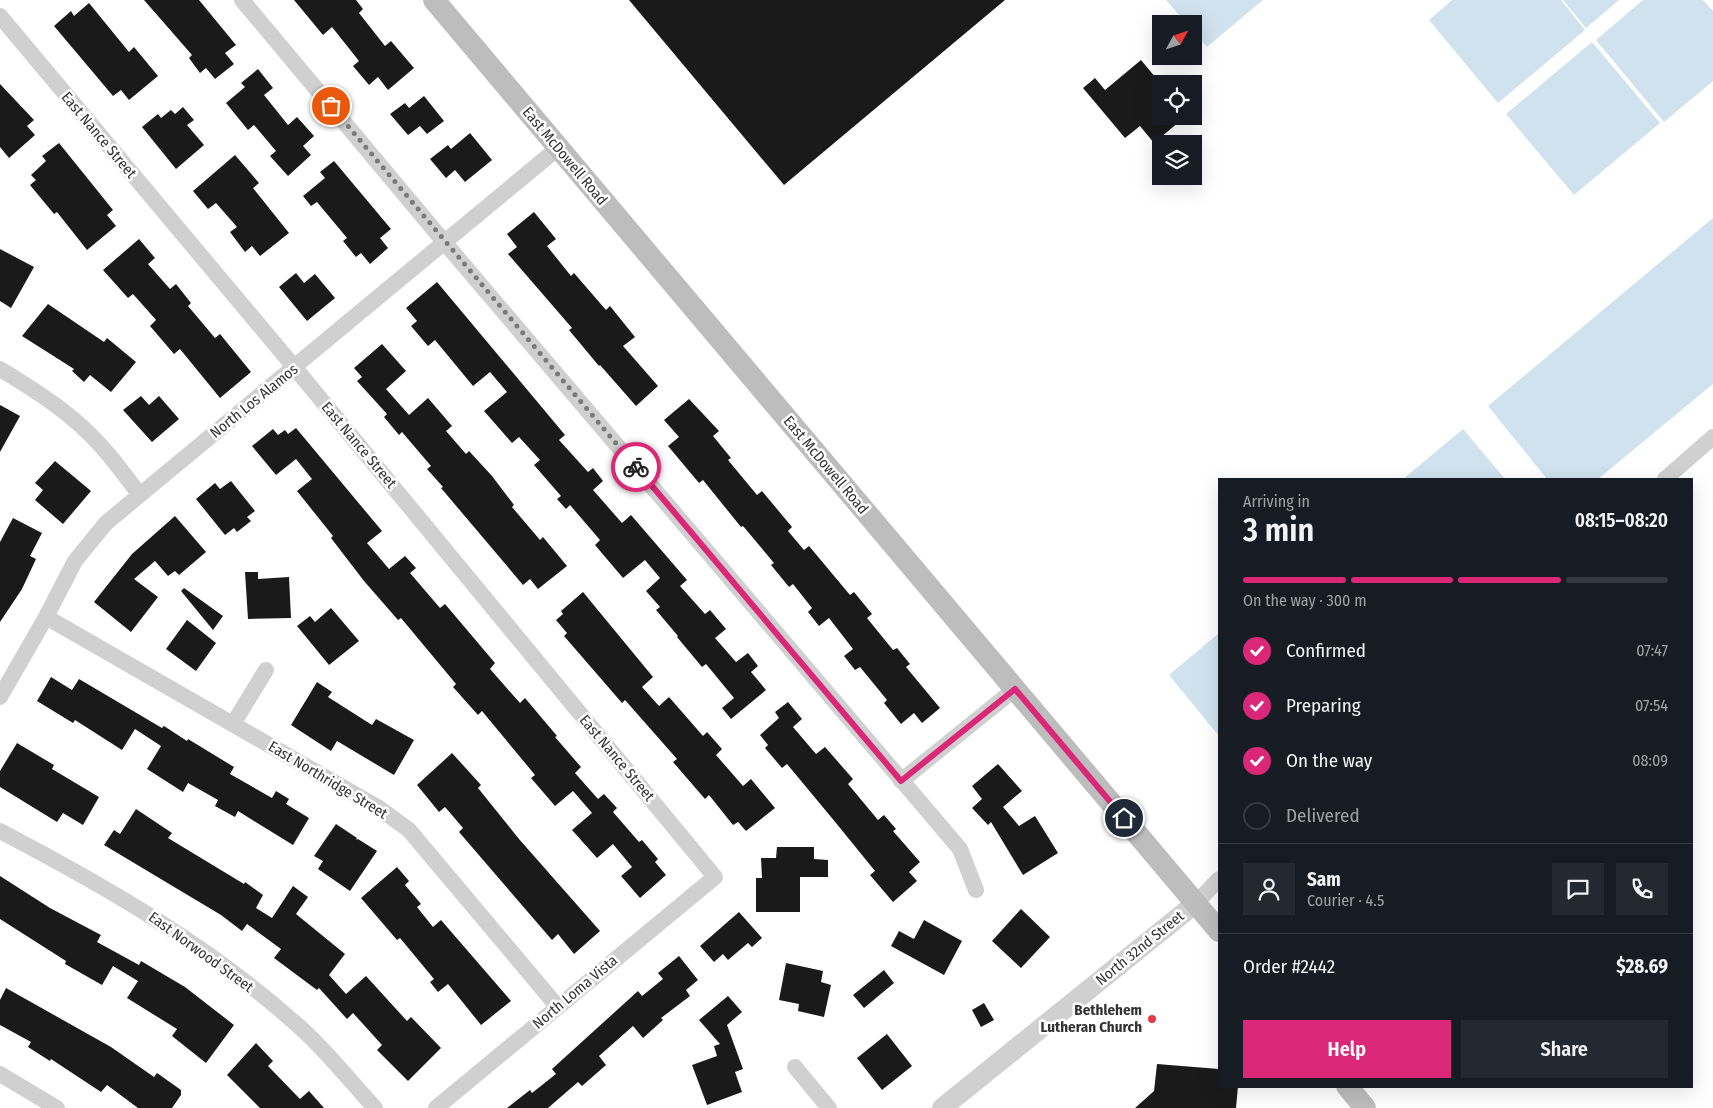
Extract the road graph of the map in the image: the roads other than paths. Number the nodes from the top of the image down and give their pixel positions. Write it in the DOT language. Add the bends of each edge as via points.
graph roads {
  1 [pos="242,0"];
  2 [pos="434,0"];
  3 [pos="0,16"];
  4 [pos="558,148"];
  5 [pos="445,243"];
  6 [pos="295,368"];
  7 [pos="0,370"];
  8 [pos="1713,437"];
  9 [pos="1666,478"];
  10 [pos="139,494"];
  11 [pos="46,617"];
  12 [pos="266,670"];
  13 [pos="1015,689"];
  14 [pos="0,697"];
  15 [pos="234,724"];
  16 [pos="901,781"];
  17 [pos="0,831"];
  18 [pos="715,877"];
  19 [pos="1218,880"];
  20 [pos="976,890"];
  21 [pos="1196,903"];
  22 [pos="1218,930"];
  23 [pos="557,1006"];
  24 [pos="795,1067"];
  25 [pos="0,1074"];
  26 [pos="1349,1088"];
  27 [pos="57,1108"];
  28 [pos="375,1108"];
  29 [pos="436,1108"];
  30 [pos="829,1108"];
  31 [pos="942,1108"];
  32 [pos="1365,1108"];
  1 -- 5 [label="street"];
  2 -- 4 [label="main road, East McDowell Road"];
  3 -- 6 [label="street, East Nance Street"];
  4 -- 5 [label="street, North Los Alamos"];
  4 -- 13 [label="main road, East McDowell Road"];
  5 -- 6 [label="street, North Los Alamos"];
  5 -- 16 [label="street"];
  6 -- 10 [label="street, North Los Alamos"];
  6 -- 18 [label="street, East Nance Street"];
  7 -- 10 [label="street" via="74,419 111,457"];
  8 -- 9 [label="street"];
  10 -- 11 [label="street, North Los Alamos" via="106,523 75,562"];
  11 -- 14 [label="street, North Los Alamos"];
  11 -- 15 [label="street, East Northridge Street"];
  12 -- 15 [label="street"];
  13 -- 16 [label="street"];
  13 -- 21 [label="main road, East McDowell Road"];
  15 -- 23 [label="street, East Northridge Street" via="379,808 409,830"];
  16 -- 20 [label="street" via="960,849"];
  17 -- 28 [label="street, East Norwood Street" via="141,909 234,972 304,1031"];
  18 -- 23 [label="street, North Loma Vista"];
  19 -- 21 [label="street, North 32nd Street"];
  21 -- 22 [label="main road, East McDowell Road"];
  21 -- 31 [label="street, North 32nd Street"];
  23 -- 29 [label="street, North Loma Vista"];
  24 -- 30 [label="street"];
  25 -- 27 [label="street"];
  26 -- 32 [label="main road"];
}
